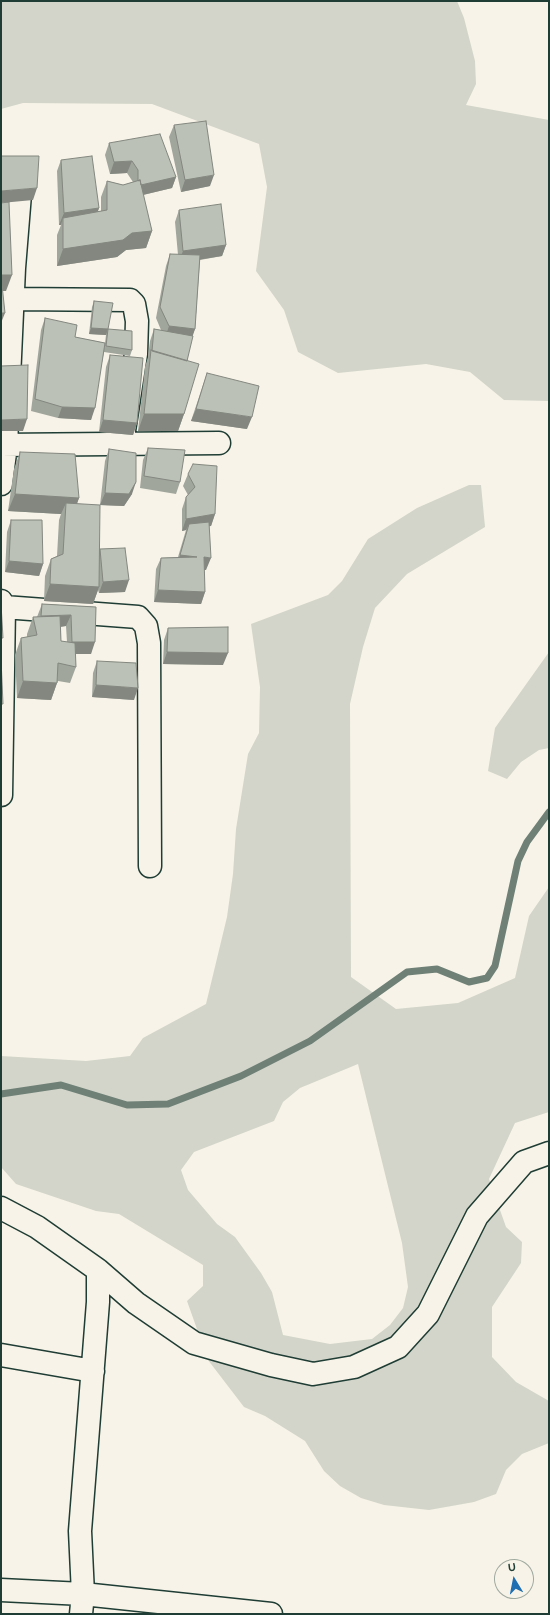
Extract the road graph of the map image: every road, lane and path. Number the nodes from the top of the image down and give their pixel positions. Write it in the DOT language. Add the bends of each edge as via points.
graph roads {
  1 [pos="20,194"];
  2 [pos="12,300"];
  3 [pos="122,443"];
  4 [pos="219,443"];
  5 [pos="3,445"];
  6 [pos="1,484"];
  7 [pos="2,604"];
  8 [pos="1,796"];
  9 [pos="150,866"];
  10 [pos="549,1154"];
  11 [pos="1,1208"];
  12 [pos="98,1270"];
  13 [pos="1,1356"];
  14 [pos="93,1371"];
  15 [pos="1,1590"];
  16 [pos="82,1604"];
  17 [pos="271,1614"];
  1 -- 2 [label="street"];
  2 -- 3 [label="street" via="130,300 134,304 137,320 136,354"];
  2 -- 5 [label="street"];
  3 -- 4 [label="street"];
  3 -- 5 [label="street"];
  5 -- 6 [label="street"];
  7 -- 8 [label="street"];
  7 -- 9 [label="street" via="138,617 146,626"];
  10 -- 12 [label="street" via="524,1162 477,1216 428,1314 398,1347 354,1367 313,1374 194,1343 136,1303"];
  11 -- 12 [label="street" via="37,1227"];
  12 -- 14 [label="street"];
  13 -- 14 [label="street"];
  14 -- 16 [label="street" via="80,1531"];
  15 -- 16 [label="street"];
  16 -- 17 [label="street"];
}
